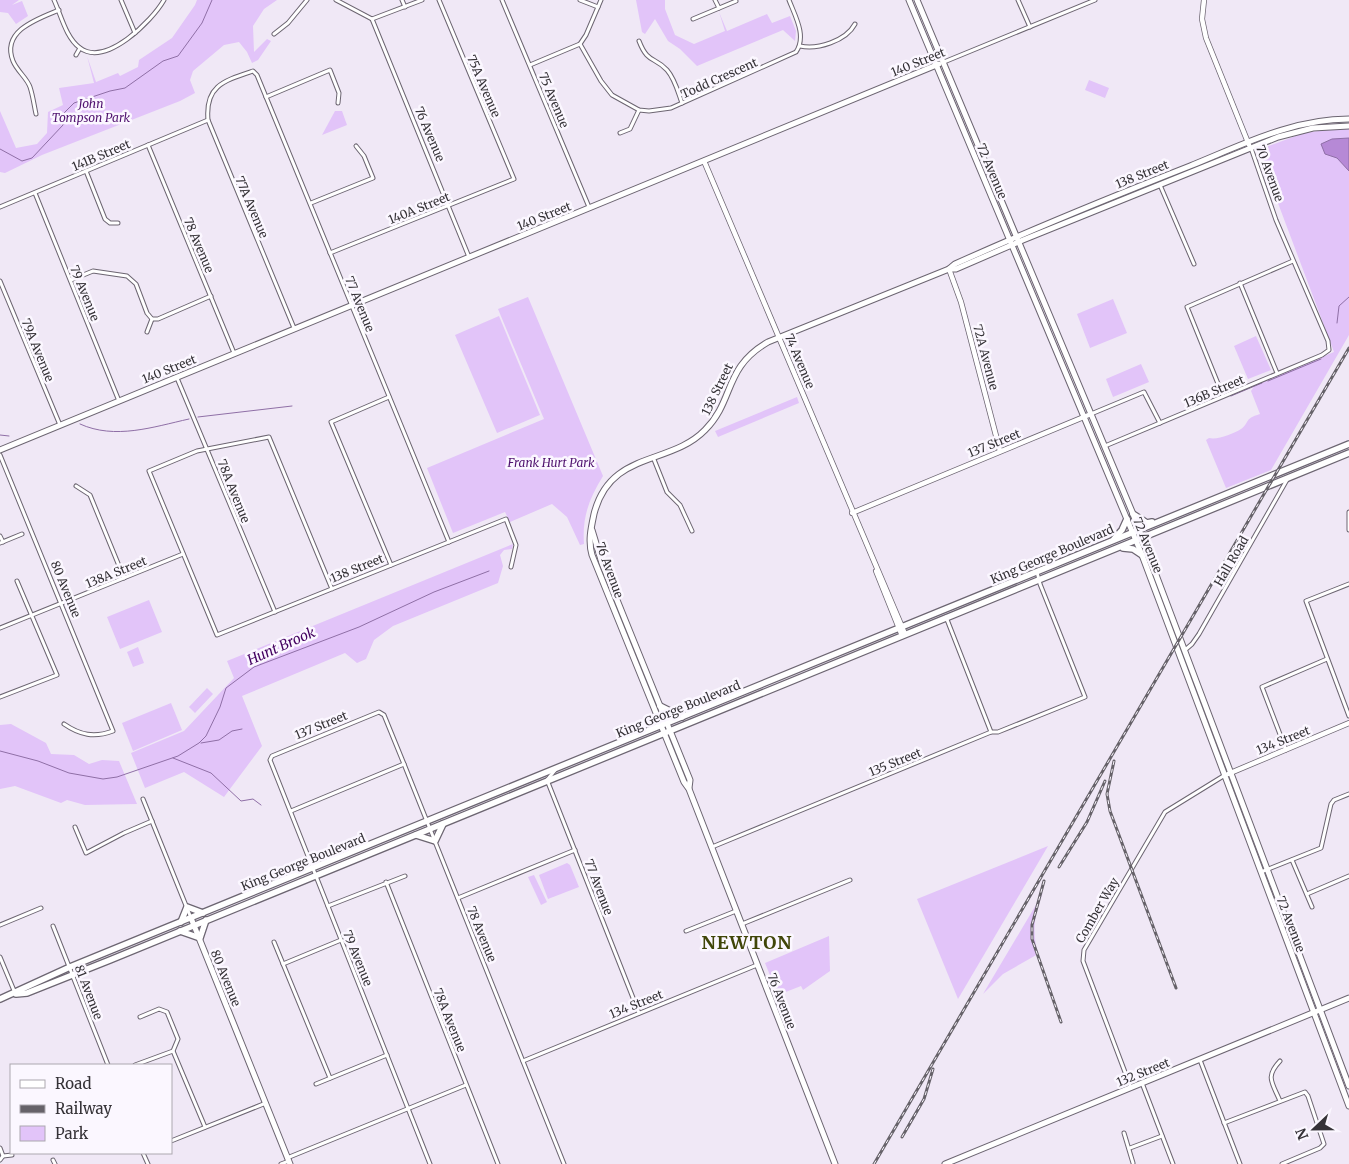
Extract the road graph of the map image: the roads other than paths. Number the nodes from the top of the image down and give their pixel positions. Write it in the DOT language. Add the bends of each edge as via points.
graph roads {
  1 [pos="54,0"];
  2 [pos="121,0"];
  3 [pos="164,0"];
  4 [pos="307,0"];
  5 [pos="336,0"];
  6 [pos="402,0"];
  7 [pos="422,0"];
  8 [pos="439,0"];
  9 [pos="502,0"];
  10 [pos="580,0"];
  11 [pos="601,0"];
  12 [pos="716,0"];
  13 [pos="789,0"];
  14 [pos="909,0"];
  15 [pos="918,0"];
  16 [pos="1018,0"];
  17 [pos="1095,0"];
  18 [pos="1204,0"];
  19 [pos="736,1"];
  20 [pos="405,7"];
  21 [pos="598,7"];
  22 [pos="719,8"];
  23 [pos="58,10"];
  24 [pos="693,19"];
  25 [pos="372,20"];
  26 [pos="855,24"];
  27 [pos="1030,27"];
  28 [pos="135,33"];
  29 [pos="274,34"];
  30 [pos="639,41"];
  31 [pos="580,44"];
  32 [pos="800,46"];
  33 [pos="80,48"];
  34 [pos="76,55"];
  35 [pos="944,62"];
  36 [pos="530,65"];
  37 [pos="936,65"];
  38 [pos="212,91"];
  39 [pos="266,96"];
  40 [pos="338,103"];
  41 [pos="682,103"];
  42 [pos="639,110"];
  43 [pos="36,114"];
  44 [pos="1349,119"];
  45 [pos="208,120"];
  46 [pos="1349,126"];
  47 [pos="620,133"];
  48 [pos="1248,142"];
  49 [pos="148,145"];
  50 [pos="356,146"];
  51 [pos="1251,148"];
  52 [pos="704,161"];
  53 [pos="86,171"];
  54 [pos="514,179"];
  55 [pos="1160,185"];
  56 [pos="35,193"];
  57 [pos="311,202"];
  58 [pos="449,205"];
  59 [pos="0,207"];
  60 [pos="590,208"];
  61 [pos="118,223"];
  62 [pos="1018,239"];
  63 [pos="1012,242"];
  64 [pos="330,253"];
  65 [pos="469,257"];
  66 [pos="1293,261"];
  67 [pos="1194,264"];
  68 [pos="949,269"];
  69 [pos="71,280"];
  70 [pos="0,281"];
  71 [pos="1240,284"];
  72 [pos="212,296"];
  73 [pos="351,305"];
  74 [pos="152,319"];
  75 [pos="294,328"];
  76 [pos="147,332"];
  77 [pos="779,337"];
  78 [pos="1329,350"];
  79 [pos="234,353"];
  80 [pos="1277,374"];
  81 [pos="177,377"];
  82 [pos="1223,396"];
  83 [pos="389,397"];
  84 [pos="119,401"];
  85 [pos="1091,414"];
  86 [pos="1084,416"];
  87 [pos="1160,423"];
  88 [pos="60,425"];
  89 [pos="1349,444"];
  90 [pos="1105,446"];
  91 [pos="208,449"];
  92 [pos="0,450"];
  93 [pos="1000,451"];
  94 [pos="1349,452"];
  95 [pos="0,454"];
  96 [pos="653,457"];
  97 [pos="1295,466"];
  98 [pos="1288,478"];
  99 [pos="76,486"];
  100 [pos="1349,512"];
  101 [pos="852,513"];
  102 [pos="1133,514"];
  103 [pos="1127,519"];
  104 [pos="1154,522"];
  105 [pos="1139,529"];
  106 [pos="592,530"];
  107 [pos="1349,530"];
  108 [pos="692,531"];
  109 [pos="1132,532"];
  110 [pos="22,534"];
  111 [pos="0,536"];
  112 [pos="1113,540"];
  113 [pos="1139,540"];
  114 [pos="449,542"];
  115 [pos="1,543"];
  116 [pos="1118,548"];
  117 [pos="183,554"];
  118 [pos="1142,554"];
  119 [pos="592,555"];
  120 [pos="391,565"];
  121 [pos="511,567"];
  122 [pos="1037,572"];
  123 [pos="124,578"];
  124 [pos="1039,579"];
  125 [pos="17,581"];
  126 [pos="1349,584"];
  127 [pos="332,589"];
  128 [pos="989,592"];
  129 [pos="616,598"];
  130 [pos="62,604"];
  131 [pos="275,612"];
  132 [pos="33,616"];
  133 [pos="946,618"];
  134 [pos="0,628"];
  135 [pos="901,628"];
  136 [pos="904,635"];
  137 [pos="1185,650"];
  138 [pos="1327,659"];
  139 [pos="0,697"];
  140 [pos="660,706"];
  141 [pos="381,712"];
  142 [pos="1349,716"];
  143 [pos="682,717"];
  144 [pos="1349,723"];
  145 [pos="64,724"];
  146 [pos="666,728"];
  147 [pos="991,732"];
  148 [pos="1286,750"];
  149 [pos="270,758"];
  150 [pos="404,764"];
  151 [pos="557,769"];
  152 [pos="1231,772"];
  153 [pos="1225,775"];
  154 [pos="547,780"];
  155 [pos="1349,794"];
  156 [pos="142,799"];
  157 [pos="291,811"];
  158 [pos="152,821"];
  159 [pos="428,822"];
  160 [pos="443,824"];
  161 [pos="76,827"];
  162 [pos="430,829"];
  163 [pos="416,834"];
  164 [pos="435,841"];
  165 [pos="712,847"];
  166 [pos="575,850"];
  167 [pos="1292,860"];
  168 [pos="314,868"];
  169 [pos="1268,870"];
  170 [pos="1261,872"];
  171 [pos="316,876"];
  172 [pos="405,876"];
  173 [pos="1349,876"];
  174 [pos="850,880"];
  175 [pos="386,882"];
  176 [pos="1307,894"];
  177 [pos="458,898"];
  178 [pos="328,906"];
  179 [pos="187,907"];
  180 [pos="1312,907"];
  181 [pos="41,908"];
  182 [pos="736,911"];
  183 [pos="203,913"];
  184 [pos="192,918"];
  185 [pos="206,920"];
  186 [pos="181,922"];
  187 [pos="742,924"];
  188 [pos="0,925"];
  189 [pos="194,925"];
  190 [pos="54,926"];
  191 [pos="180,931"];
  192 [pos="686,931"];
  193 [pos="200,938"];
  194 [pos="341,940"];
  195 [pos="274,942"];
  196 [pos="0,957"];
  197 [pos="283,964"];
  198 [pos="757,965"];
  199 [pos="70,968"];
  200 [pos="72,975"];
  201 [pos="16,994"];
  202 [pos="1349,998"];
  203 [pos="1,1000"];
  204 [pos="1320,1010"];
  205 [pos="1314,1013"];
  206 [pos="639,1014"];
  207 [pos="140,1017"];
  208 [pos="173,1050"];
  209 [pos="387,1055"];
  210 [pos="1200,1060"];
  211 [pos="523,1061"];
  212 [pos="1280,1061"];
  213 [pos="108,1064"];
  214 [pos="138,1064"];
  215 [pos="330,1078"];
  216 [pos="1142,1083"];
  217 [pos="316,1084"];
  218 [pos="466,1085"];
  219 [pos="1349,1086"];
  220 [pos="1131,1088"];
  221 [pos="1280,1100"];
  222 [pos="266,1103"];
  223 [pos="1349,1106"];
  224 [pos="408,1108"];
  225 [pos="1224,1123"];
  226 [pos="205,1128"];
  227 [pos="1124,1133"];
  228 [pos="1162,1136"];
  229 [pos="172,1141"];
  230 [pos="0,1148"];
  231 [pos="1130,1148"];
  232 [pos="12,1155"];
  233 [pos="3,1156"];
  234 [pos="0,1160"];
  235 [pos="53,1160"];
  236 [pos="289,1161"];
  237 [pos="1133,1163"];
  238 [pos="55,1164"];
  239 [pos="281,1164"];
  240 [pos="430,1164"];
  241 [pos="498,1164"];
  242 [pos="564,1164"];
  243 [pos="835,1164"];
  244 [pos="945,1164"];
  245 [pos="1173,1164"];
  246 [pos="1240,1164"];
  247 [pos="1282,1164"];
  1 -- 23 [label="street"];
  2 -- 28 [label="street"];
  3 -- 28 [label="street" via="149,21"];
  4 -- 29 [label="street"];
  5 -- 25 [label="street"];
  6 -- 20 [label="street"];
  7 -- 20 [label="street"];
  8 -- 54 [label="street, 75A Avenue"];
  9 -- 36 [label="street, 75 Avenue"];
  10 -- 21 [label="street"];
  11 -- 21 [label="street"];
  12 -- 22 [label="street"];
  13 -- 32 [label="street" via="800,32"];
  14 -- 37 [label="main road, 72 Avenue"];
  15 -- 35 [label="main road, 72 Avenue"];
  16 -- 27 [label="street"];
  17 -- 27 [label="street, 140 Street"];
  18 -- 48 [label="street, 70 Avenue" via="1202,19 1206,38"];
  19 -- 22 [label="street"];
  20 -- 25 [label="street"];
  21 -- 31 [label="street"];
  22 -- 24 [label="street"];
  23 -- 33 [label="street" via="69,35"];
  23 -- 43 [label="street" via="27,23 16,34 11,48 13,61 30,86"];
  25 -- 58 [label="street, 76 Avenue"];
  26 -- 32 [label="street" via="849,34 817,47"];
  27 -- 35 [label="street, 140 Street"];
  28 -- 33 [label="street" via="107,50"];
  30 -- 41 [label="street" via="646,56 671,75"];
  31 -- 36 [label="street"];
  31 -- 42 [label="street, Todd Crescent" via="608,91"];
  32 -- 41 [label="street, Todd Crescent" via="788,57"];
  33 -- 34 [label="street"];
  35 -- 37 [label="main road, 140 Street"];
  35 -- 62 [label="main road, 72 Avenue"];
  36 -- 60 [label="street, 75 Avenue"];
  37 -- 52 [label="main road, 140 Street"];
  37 -- 63 [label="main road, 72 Avenue"];
  38 -- 39 [label="street, 77 Avenue" via="225,82 255,72"];
  38 -- 45 [label="street, 77A Avenue" via="208,101"];
  39 -- 40 [label="street" via="330,70"];
  39 -- 57 [label="street, 77 Avenue"];
  41 -- 42 [label="street, Todd Crescent" via="658,112"];
  42 -- 47 [label="street" via="630,129"];
  44 -- 48 [label="main road, 138 Street" via="1303,123"];
  45 -- 49 [label="street, 141B Street"];
  45 -- 75 [label="street, 77A Avenue"];
  46 -- 51 [label="main road, 138 Street" via="1295,132"];
  48 -- 51 [label="street, 70 Avenue"];
  48 -- 62 [label="main road, 138 Street"];
  49 -- 53 [label="street, 141B Street"];
  49 -- 72 [label="street, 78 Avenue"];
  50 -- 57 [label="street" via="373,178"];
  51 -- 55 [label="main road, 138 Street"];
  51 -- 66 [label="street, 70 Avenue"];
  52 -- 60 [label="main road, 140 Street"];
  52 -- 77 [label="street, 74 Avenue"];
  53 -- 56 [label="street, 141B Street"];
  53 -- 61 [label="street" via="105,218 110,223"];
  54 -- 58 [label="street, 140A Street"];
  55 -- 62 [label="main road, 138 Street"];
  55 -- 67 [label="street"];
  56 -- 59 [label="street, 141B Street"];
  56 -- 69 [label="street, 79 Avenue"];
  57 -- 64 [label="street, 77 Avenue"];
  58 -- 64 [label="street, 140A Street"];
  58 -- 65 [label="street, 76 Avenue"];
  60 -- 65 [label="main road, 140 Street"];
  62 -- 63 [label="main road, 138 Street"];
  62 -- 85 [label="main road, 72 Avenue"];
  63 -- 68 [label="main road, 138 Street" via="956,269"];
  63 -- 86 [label="main road, 72 Avenue"];
  64 -- 73 [label="street, 77 Avenue"];
  65 -- 73 [label="main road, 140 Street"];
  66 -- 71 [label="street"];
  66 -- 78 [label="street, 70 Avenue"];
  68 -- 77 [label="main road, 138 Street"];
  68 -- 93 [label="street, 72A Avenue" via="961,302"];
  69 -- 74 [label="street" via="93,271 127,276 136,284"];
  69 -- 84 [label="street, 79 Avenue"];
  70 -- 88 [label="street, 79A Avenue"];
  71 -- 80 [label="street"];
  71 -- 82 [label="street" via="1187,307"];
  72 -- 74 [label="street"];
  72 -- 79 [label="street, 78 Avenue"];
  73 -- 75 [label="main road, 140 Street"];
  73 -- 83 [label="street, 77 Avenue"];
  74 -- 76 [label="street"];
  75 -- 79 [label="main road, 140 Street"];
  77 -- 96 [label="main road, 138 Street" via="753,351 741,364 717,415 704,432 690,442"];
  77 -- 101 [label="street, 74 Avenue"];
  78 -- 80 [label="street, 136B Street"];
  79 -- 81 [label="main road, 140 Street"];
  80 -- 82 [label="street, 136B Street"];
  81 -- 84 [label="main road, 140 Street"];
  81 -- 91 [label="street, 78A Avenue"];
  82 -- 87 [label="street, 136B Street"];
  83 -- 114 [label="street, 77 Avenue"];
  83 -- 120 [label="street" via="331,422"];
  84 -- 88 [label="main road, 140 Street"];
  85 -- 86 [label="street, 137 Street"];
  85 -- 87 [label="street, 137 Street" via="1144,392"];
  85 -- 90 [label="main road, 72 Avenue"];
  86 -- 93 [label="street, 137 Street"];
  86 -- 103 [label="main road, 72 Avenue"];
  87 -- 90 [label="street, 136B Street"];
  88 -- 92 [label="main road, 140 Street"];
  89 -- 97 [label="main road, King George Boulevard"];
  90 -- 102 [label="main road, 72 Avenue"];
  91 -- 117 [label="street" via="149,470"];
  91 -- 127 [label="street" via="268,437"];
  91 -- 131 [label="street, 78A Avenue"];
  93 -- 101 [label="street, 137 Street"];
  94 -- 98 [label="main road, King George Boulevard"];
  95 -- 130 [label="street, 80 Avenue"];
  96 -- 106 [label="main road, 138 Street" via="622,472 607,487 595,511"];
  96 -- 108 [label="street" via="667,492 680,505"];
  97 -- 98 [label="main road"];
  97 -- 104 [label="main road, King George Boulevard"];
  98 -- 113 [label="main road, King George Boulevard"];
  98 -- 137 [label="street, Hall Road" via="1199,634"];
  99 -- 123 [label="street" via="90,495"];
  100 -- 107 [label="street"];
  101 -- 135 [label="street, 74 Avenue"];
  102 -- 104 [label="main road" via="1147,523"];
  102 -- 105 [label="main road, 72 Avenue"];
  103 -- 109 [label="main road, 72 Avenue"];
  103 -- 112 [label="main road"];
  104 -- 105 [label="main road, King George Boulevard"];
  105 -- 109 [label="main road, King George Boulevard"];
  105 -- 113 [label="main road, 72 Avenue"];
  106 -- 119 [label="main road, 76 Avenue" via="589,539"];
  106 -- 129 [label="main road, 76 Avenue"];
  109 -- 112 [label="main road, King George Boulevard"];
  109 -- 113 [label="main road, 72 Avenue"];
  110 -- 115 [label="street"];
  111 -- 115 [label="street"];
  112 -- 122 [label="main road, King George Boulevard"];
  113 -- 116 [label="main road, King George Boulevard"];
  113 -- 118 [label="main road, 72 Avenue"];
  113 -- 137 [label="main road, 72 Avenue"];
  114 -- 120 [label="street, 138 Street"];
  114 -- 121 [label="street, 138 Street" via="506,519 516,545"];
  116 -- 118 [label="main road" via="1133,549"];
  116 -- 124 [label="main road, King George Boulevard"];
  117 -- 123 [label="street, 138A Street"];
  117 -- 131 [label="street, 138 Street" via="217,634"];
  118 -- 153 [label="main road, 72 Avenue"];
  119 -- 129 [label="main road"];
  119 -- 146 [label="main road, 76 Avenue"];
  120 -- 127 [label="street, 138 Street"];
  122 -- 124 [label="street"];
  122 -- 128 [label="main road, King George Boulevard"];
  123 -- 130 [label="street, 138A Street"];
  124 -- 133 [label="main road, King George Boulevard"];
  124 -- 147 [label="street, 135 Street" via="1085,697"];
  125 -- 132 [label="street"];
  126 -- 138 [label="street" via="1306,602"];
  127 -- 131 [label="street, 138 Street"];
  128 -- 133 [label="main road" via="980,600 948,613"];
  128 -- 135 [label="main road, King George Boulevard"];
  129 -- 140 [label="main road, 76 Avenue"];
  130 -- 132 [label="street, 138A Street"];
  130 -- 145 [label="street, 80 Avenue" via="113,731 86,735"];
  132 -- 134 [label="street, 138A Street"];
  132 -- 139 [label="street" via="57,675"];
  133 -- 136 [label="main road, King George Boulevard"];
  133 -- 147 [label="street"];
  135 -- 136 [label="street, 74 Avenue"];
  135 -- 143 [label="main road, King George Boulevard"];
  136 -- 146 [label="main road, King George Boulevard"];
  137 -- 152 [label="main road, 72 Avenue"];
  138 -- 142 [label="street"];
  138 -- 148 [label="street" via="1262,686"];
  140 -- 143 [label="main road"];
  140 -- 146 [label="main road, 76 Avenue"];
  141 -- 149 [label="street, 137 Street"];
  141 -- 150 [label="street, 78 Avenue"];
  143 -- 146 [label="main road, King George Boulevard"];
  144 -- 148 [label="street, 134 Street"];
  146 -- 151 [label="main road, King George Boulevard"];
  146 -- 154 [label="main road, King George Boulevard"];
  146 -- 165 [label="main road, 76 Avenue" via="684,782"];
  147 -- 165 [label="street, 135 Street"];
  148 -- 152 [label="street, 134 Street"];
  149 -- 157 [label="street, 79 Avenue"];
  150 -- 157 [label="street"];
  150 -- 159 [label="street, 78 Avenue"];
  151 -- 154 [label="street"];
  151 -- 159 [label="main road, King George Boulevard"];
  152 -- 153 [label="street, 134 Street"];
  152 -- 169 [label="main road, 72 Avenue"];
  153 -- 170 [label="main road, 72 Avenue"];
  153 -- 220 [label="street, Comber Way" via="1165,812 1084,950 1083,962"];
  154 -- 160 [label="main road, King George Boulevard"];
  154 -- 166 [label="street, 77 Avenue"];
  155 -- 167 [label="street" via="1334,800 1322,847"];
  156 -- 158 [label="street, 80 Avenue"];
  157 -- 168 [label="street, 79 Avenue"];
  158 -- 161 [label="street" via="86,853"];
  158 -- 179 [label="street, 80 Avenue"];
  159 -- 162 [label="street, 78 Avenue"];
  159 -- 168 [label="main road, King George Boulevard"];
  160 -- 162 [label="main road, King George Boulevard"];
  160 -- 164 [label="main road"];
  162 -- 163 [label="main road, King George Boulevard"];
  162 -- 164 [label="street, 78 Avenue"];
  163 -- 164 [label="main road"];
  163 -- 171 [label="main road, King George Boulevard"];
  164 -- 177 [label="street, 78 Avenue"];
  165 -- 182 [label="main road, 76 Avenue"];
  166 -- 177 [label="street"];
  166 -- 206 [label="street, 77 Avenue"];
  167 -- 169 [label="street"];
  167 -- 176 [label="street"];
  168 -- 171 [label="street, 79 Avenue"];
  168 -- 183 [label="main road, King George Boulevard"];
  169 -- 170 [label="street"];
  169 -- 204 [label="main road, 72 Avenue"];
  170 -- 205 [label="main road, 72 Avenue"];
  171 -- 178 [label="street, 79 Avenue"];
  171 -- 185 [label="main road, King George Boulevard"];
  172 -- 175 [label="street"];
  173 -- 176 [label="street"];
  174 -- 187 [label="street"];
  175 -- 178 [label="street"];
  175 -- 218 [label="street, 78A Avenue"];
  176 -- 180 [label="street"];
  177 -- 211 [label="street, 78 Avenue"];
  178 -- 194 [label="street, 79 Avenue"];
  179 -- 183 [label="main road"];
  179 -- 184 [label="street, 80 Avenue"];
  179 -- 186 [label="main road"];
  181 -- 188 [label="street"];
  182 -- 187 [label="main road, 76 Avenue"];
  182 -- 192 [label="street"];
  183 -- 184 [label="main road, King George Boulevard"];
  184 -- 186 [label="main road, King George Boulevard"];
  184 -- 189 [label="main road, 80 Avenue"];
  185 -- 189 [label="main road, King George Boulevard"];
  185 -- 193 [label="main road"];
  186 -- 199 [label="main road, King George Boulevard"];
  187 -- 198 [label="main road, 76 Avenue"];
  189 -- 191 [label="main road, King George Boulevard"];
  189 -- 193 [label="main road, 80 Avenue"];
  190 -- 199 [label="street, 81 Avenue"];
  191 -- 193 [label="main road"];
  191 -- 200 [label="main road, King George Boulevard"];
  193 -- 222 [label="main road, 80 Avenue"];
  194 -- 197 [label="street"];
  194 -- 209 [label="street, 79 Avenue"];
  195 -- 197 [label="street"];
  196 -- 201 [label="street"];
  197 -- 215 [label="street"];
  198 -- 206 [label="street, 134 Street"];
  198 -- 243 [label="main road, 76 Avenue"];
  199 -- 200 [label="street, 81 Avenue"];
  199 -- 201 [label="main road, King George Boulevard" via="24,987"];
  200 -- 201 [label="main road, King George Boulevard" via="27,993"];
  200 -- 213 [label="street, 81 Avenue"];
  201 -- 203 [label="main road, King George Boulevard"];
  202 -- 204 [label="main road, 132 Street"];
  204 -- 205 [label="main road, 132 Street"];
  204 -- 219 [label="main road, 72 Avenue"];
  205 -- 210 [label="main road, 132 Street"];
  205 -- 223 [label="main road, 72 Avenue"];
  206 -- 211 [label="street, 134 Street"];
  207 -- 208 [label="street" via="163,1010 167,1012 178,1039"];
  208 -- 214 [label="street"];
  208 -- 226 [label="street"];
  209 -- 215 [label="street"];
  209 -- 224 [label="street, 79 Avenue"];
  210 -- 216 [label="main road, 132 Street"];
  210 -- 225 [label="street"];
  211 -- 242 [label="street, 78 Avenue"];
  212 -- 221 [label="street" via="1271,1071"];
  215 -- 217 [label="street"];
  216 -- 220 [label="main road, 132 Street"];
  216 -- 228 [label="street"];
  218 -- 224 [label="street"];
  218 -- 241 [label="street, 78A Avenue"];
  220 -- 244 [label="main road, 132 Street"];
  221 -- 225 [label="street"];
  221 -- 247 [label="street" via="1305,1092 1324,1144"];
  222 -- 226 [label="street"];
  222 -- 236 [label="main road, 80 Avenue"];
  224 -- 236 [label="street"];
  224 -- 240 [label="street, 79 Avenue"];
  225 -- 246 [label="street"];
  226 -- 229 [label="street"];
  227 -- 231 [label="street"];
  228 -- 231 [label="street"];
  228 -- 245 [label="street"];
  230 -- 233 [label="street"];
  231 -- 237 [label="street"];
  232 -- 233 [label="street"];
  233 -- 234 [label="street"];
  235 -- 238 [label="street"];
  236 -- 239 [label="street"];
}
